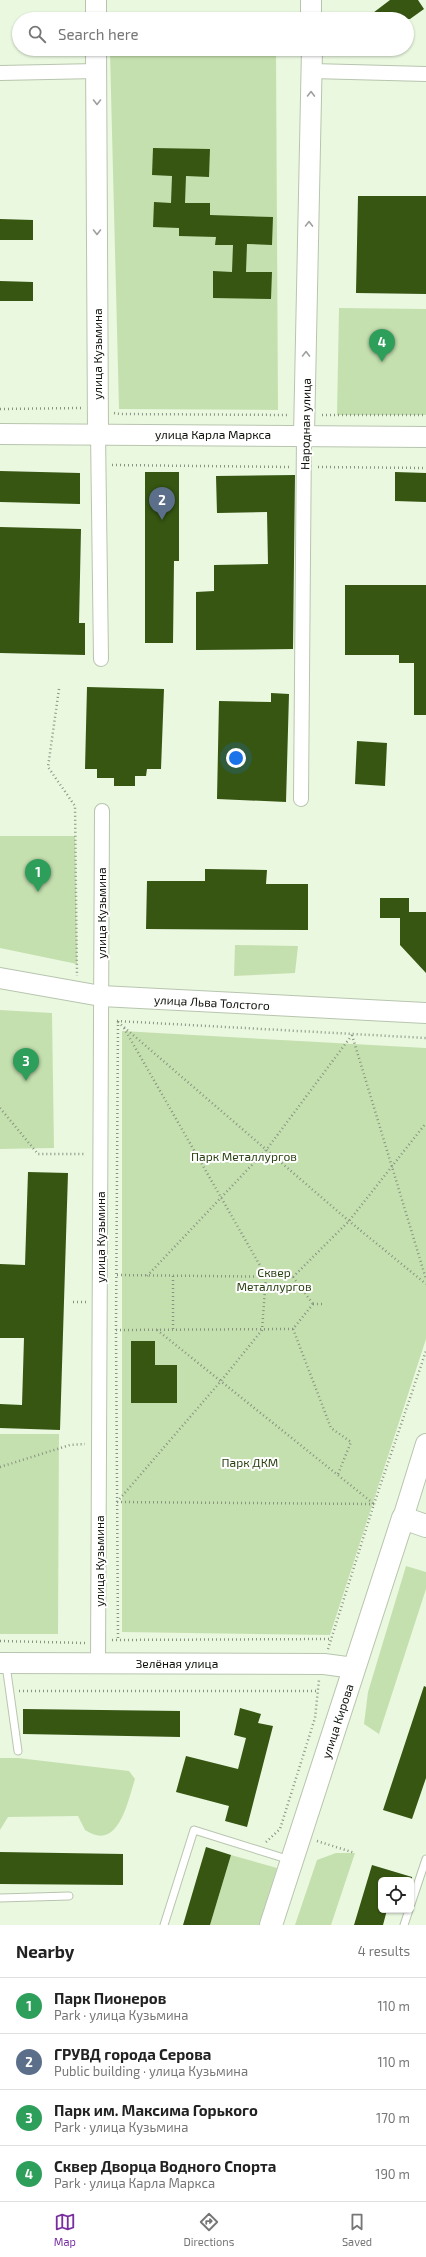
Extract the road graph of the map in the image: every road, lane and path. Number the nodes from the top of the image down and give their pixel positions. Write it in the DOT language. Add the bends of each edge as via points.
graph roads {
  1 [pos="96,0"];
  2 [pos="311,0"];
  3 [pos="96,12"];
  4 [pos="311,12"];
  5 [pos="96,56"];
  6 [pos="312,56"];
  7 [pos="97,71"];
  8 [pos="312,71"];
  9 [pos="0,73"];
  10 [pos="426,74"];
  11 [pos="98,408"];
  12 [pos="0,409"];
  13 [pos="304,415"];
  14 [pos="426,415"];
  15 [pos="98,433"];
  16 [pos="0,434"];
  17 [pos="304,435"];
  18 [pos="426,437"];
  19 [pos="98,465"];
  20 [pos="304,467"];
  21 [pos="426,468"];
  22 [pos="101,658"];
  23 [pos="58,689"];
  24 [pos="301,799"];
  25 [pos="102,811"];
  26 [pos="0,978"];
  27 [pos="76,992"];
  28 [pos="101,996"];
  29 [pos="426,1013"];
  30 [pos="101,1017"];
  31 [pos="118,1021"];
  32 [pos="124,1028"];
  33 [pos="352,1034"];
  34 [pos="426,1038"];
  35 [pos="0,1108"];
  36 [pos="426,1123"];
  37 [pos="267,1149"];
  38 [pos="100,1154"];
  39 [pos="392,1164"];
  40 [pos="222,1197"];
  41 [pos="349,1221"];
  42 [pos="117,1275"];
  43 [pos="147,1276"];
  44 [pos="173,1276"];
  45 [pos="266,1276"];
  46 [pos="293,1277"];
  47 [pos="426,1279"];
  48 [pos="426,1284"];
  49 [pos="313,1304"];
  50 [pos="324,1304"];
  51 [pos="293,1329"];
  52 [pos="116,1330"];
  53 [pos="157,1330"];
  54 [pos="173,1330"];
  55 [pos="262,1330"];
  56 [pos="426,1351"];
  57 [pos="221,1381"];
  58 [pos="99,1444"];
  59 [pos="426,1444"];
  60 [pos="0,1467"];
  61 [pos="338,1474"];
  62 [pos="117,1502"];
  63 [pos="374,1504"];
  64 [pos="403,1518"];
  65 [pos="426,1526"];
  66 [pos="118,1638"];
  67 [pos="331,1639"];
  68 [pos="0,1641"];
  69 [pos="98,1643"];
  70 [pos="3,1663"];
  71 [pos="98,1663"];
  72 [pos="324,1664"];
  73 [pos="354,1668"];
  74 [pos="316,1691"];
  75 [pos="10,1692"];
  76 [pos="18,1751"];
  77 [pos="257,1850"];
  78 [pos="426,1860"];
  79 [pos="292,1861"];
  80 [pos="414,1895"];
  81 [pos="69,1896"];
  82 [pos="0,1898"];
  83 [pos="408,1913"];
  84 [pos="164,1925"];
  85 [pos="271,1925"];
  86 [pos="404,1925"];
  1 -- 3 [label="street"];
  2 -- 4 [label="street"];
  5 -- 7 [label="street, улица Кузьмина"];
  6 -- 8 [label="street, Народная улица"];
  7 -- 9 [label="street"];
  7 -- 11 [label="street, улица Кузьмина, one-way"];
  8 -- 10 [label="street"];
  13 -- 8 [label="street, Народная улица, one-way"];
  11 -- 12 [label="path"];
  11 -- 13 [label="path" via="120,414"];
  11 -- 15 [label="street, улица Кузьмина"];
  13 -- 14 [label="path"];
  13 -- 17 [label="street, Народная улица"];
  15 -- 16 [label="street, улица Карла Маркса"];
  15 -- 17 [label="street, улица Карла Маркса"];
  15 -- 19 [label="street, улица Кузьмина"];
  17 -- 18 [label="street, улица Карла Маркса"];
  17 -- 20 [label="street, Народная улица"];
  19 -- 20 [label="path"];
  19 -- 22 [label="street, улица Кузьмина"];
  20 -- 21 [label="path"];
  20 -- 24 [label="street, Народная улица"];
  23 -- 27 [label="path" via="48,767 75,806"];
  25 -- 28 [label="street, улица Кузьмина"];
  26 -- 27 [label="street, улица Льва Толстого"];
  27 -- 28 [label="street, улица Льва Толстого"];
  28 -- 29 [label="street, улица Льва Толстого"];
  28 -- 30 [label="street, улица Кузьмина"];
  30 -- 31 [label="path"];
  30 -- 38 [label="street, улица Кузьмина"];
  31 -- 32 [label="path"];
  31 -- 33 [label="path"];
  31 -- 42 [label="path"];
  32 -- 37 [label="path"];
  32 -- 40 [label="path"];
  33 -- 34 [label="path"];
  33 -- 37 [label="path"];
  33 -- 39 [label="path"];
  35 -- 38 [label="path" via="38,1154"];
  36 -- 39 [label="path"];
  37 -- 40 [label="path"];
  37 -- 41 [label="path"];
  38 -- 58 [label="street, улица Кузьмина"];
  39 -- 41 [label="path"];
  39 -- 47 [label="path"];
  40 -- 43 [label="path"];
  40 -- 45 [label="path"];
  41 -- 46 [label="path"];
  41 -- 48 [label="path"];
  42 -- 43 [label="path"];
  42 -- 52 [label="path"];
  43 -- 44 [label="path"];
  44 -- 45 [label="path"];
  44 -- 54 [label="path"];
  45 -- 46 [label="path"];
  45 -- 55 [label="path"];
  46 -- 49 [label="path"];
  49 -- 50 [label="path"];
  49 -- 51 [label="path"];
  51 -- 55 [label="path"];
  51 -- 61 [label="path" via="331,1428 351,1442"];
  52 -- 53 [label="path"];
  52 -- 62 [label="path"];
  53 -- 54 [label="path"];
  53 -- 57 [label="path"];
  54 -- 55 [label="path"];
  55 -- 57 [label="path"];
  56 -- 63 [label="path"];
  57 -- 61 [label="path"];
  57 -- 62 [label="path"];
  58 -- 60 [label="path" via="70,1445"];
  58 -- 69 [label="street, улица Кузьмина"];
  59 -- 64 [label="street"];
  61 -- 63 [label="path"];
  62 -- 63 [label="path"];
  62 -- 66 [label="path"];
  63 -- 67 [label="path"];
  64 -- 65 [label="main road"];
  64 -- 73 [label="main road, улица Кирова"];
  66 -- 67 [label="path"];
  66 -- 69 [label="path"];
  67 -- 72 [label="path"];
  68 -- 69 [label="path"];
  69 -- 71 [label="street, улица Кузьмина"];
  70 -- 71 [label="street, Зелёная улица"];
  70 -- 75 [label="lane"];
  71 -- 72 [label="street, Зелёная улица"];
  72 -- 73 [label="street, Зелёная улица"];
  72 -- 74 [label="path"];
  73 -- 79 [label="main road, улица Кирова"];
  74 -- 75 [label="path"];
  74 -- 77 [label="path" via="315,1718 280,1829"];
  75 -- 76 [label="lane"];
  77 -- 79 [label="lane"];
  77 -- 84 [label="lane" via="194,1830"];
  78 -- 80 [label="lane"];
  79 -- 85 [label="main road, улица Кирова"];
  81 -- 82 [label="lane"];
  83 -- 86 [label="lane"];
}
